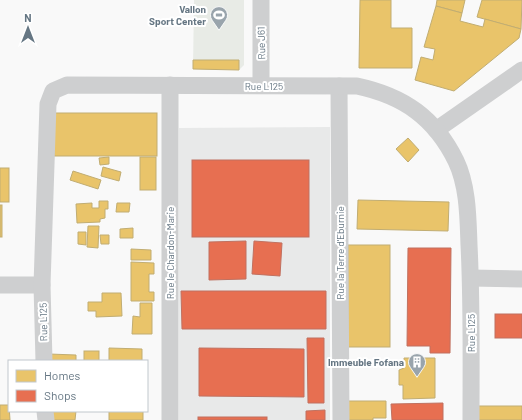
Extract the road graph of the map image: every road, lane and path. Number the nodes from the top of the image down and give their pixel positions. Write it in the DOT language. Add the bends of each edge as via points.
graph roads {
  1 [pos="260,0"];
  2 [pos="522,70"];
  3 [pos="170,85"];
  4 [pos="261,85"];
  5 [pos="339,86"];
  6 [pos="436,130"];
  7 [pos="471,278"];
  8 [pos="522,279"];
  9 [pos="42,285"];
  10 [pos="0,286"];
  11 [pos="44,360"];
  12 [pos="170,420"];
  13 [pos="341,420"];
  14 [pos="470,420"];
  1 -- 4 [label="street, Rue J61"];
  2 -- 6 [label="street"];
  3 -- 4 [label="street, Rue L125"];
  3 -- 9 [label="street, Rue L125" via="67,85 54,92 48,104"];
  3 -- 12 [label="street, Rue le Chardon-Marie"];
  4 -- 5 [label="street, Rue L125"];
  5 -- 6 [label="street, Rue L125" via="357,86 379,91 397,99 426,118"];
  5 -- 13 [label="street, Rue la Terre d'Eburnie"];
  6 -- 7 [label="street, Rue L125" via="457,163 465,190"];
  7 -- 8 [label="street"];
  7 -- 14 [label="street, Rue L125"];
  9 -- 10 [label="street"];
  9 -- 11 [label="street, Rue L125"];
}
